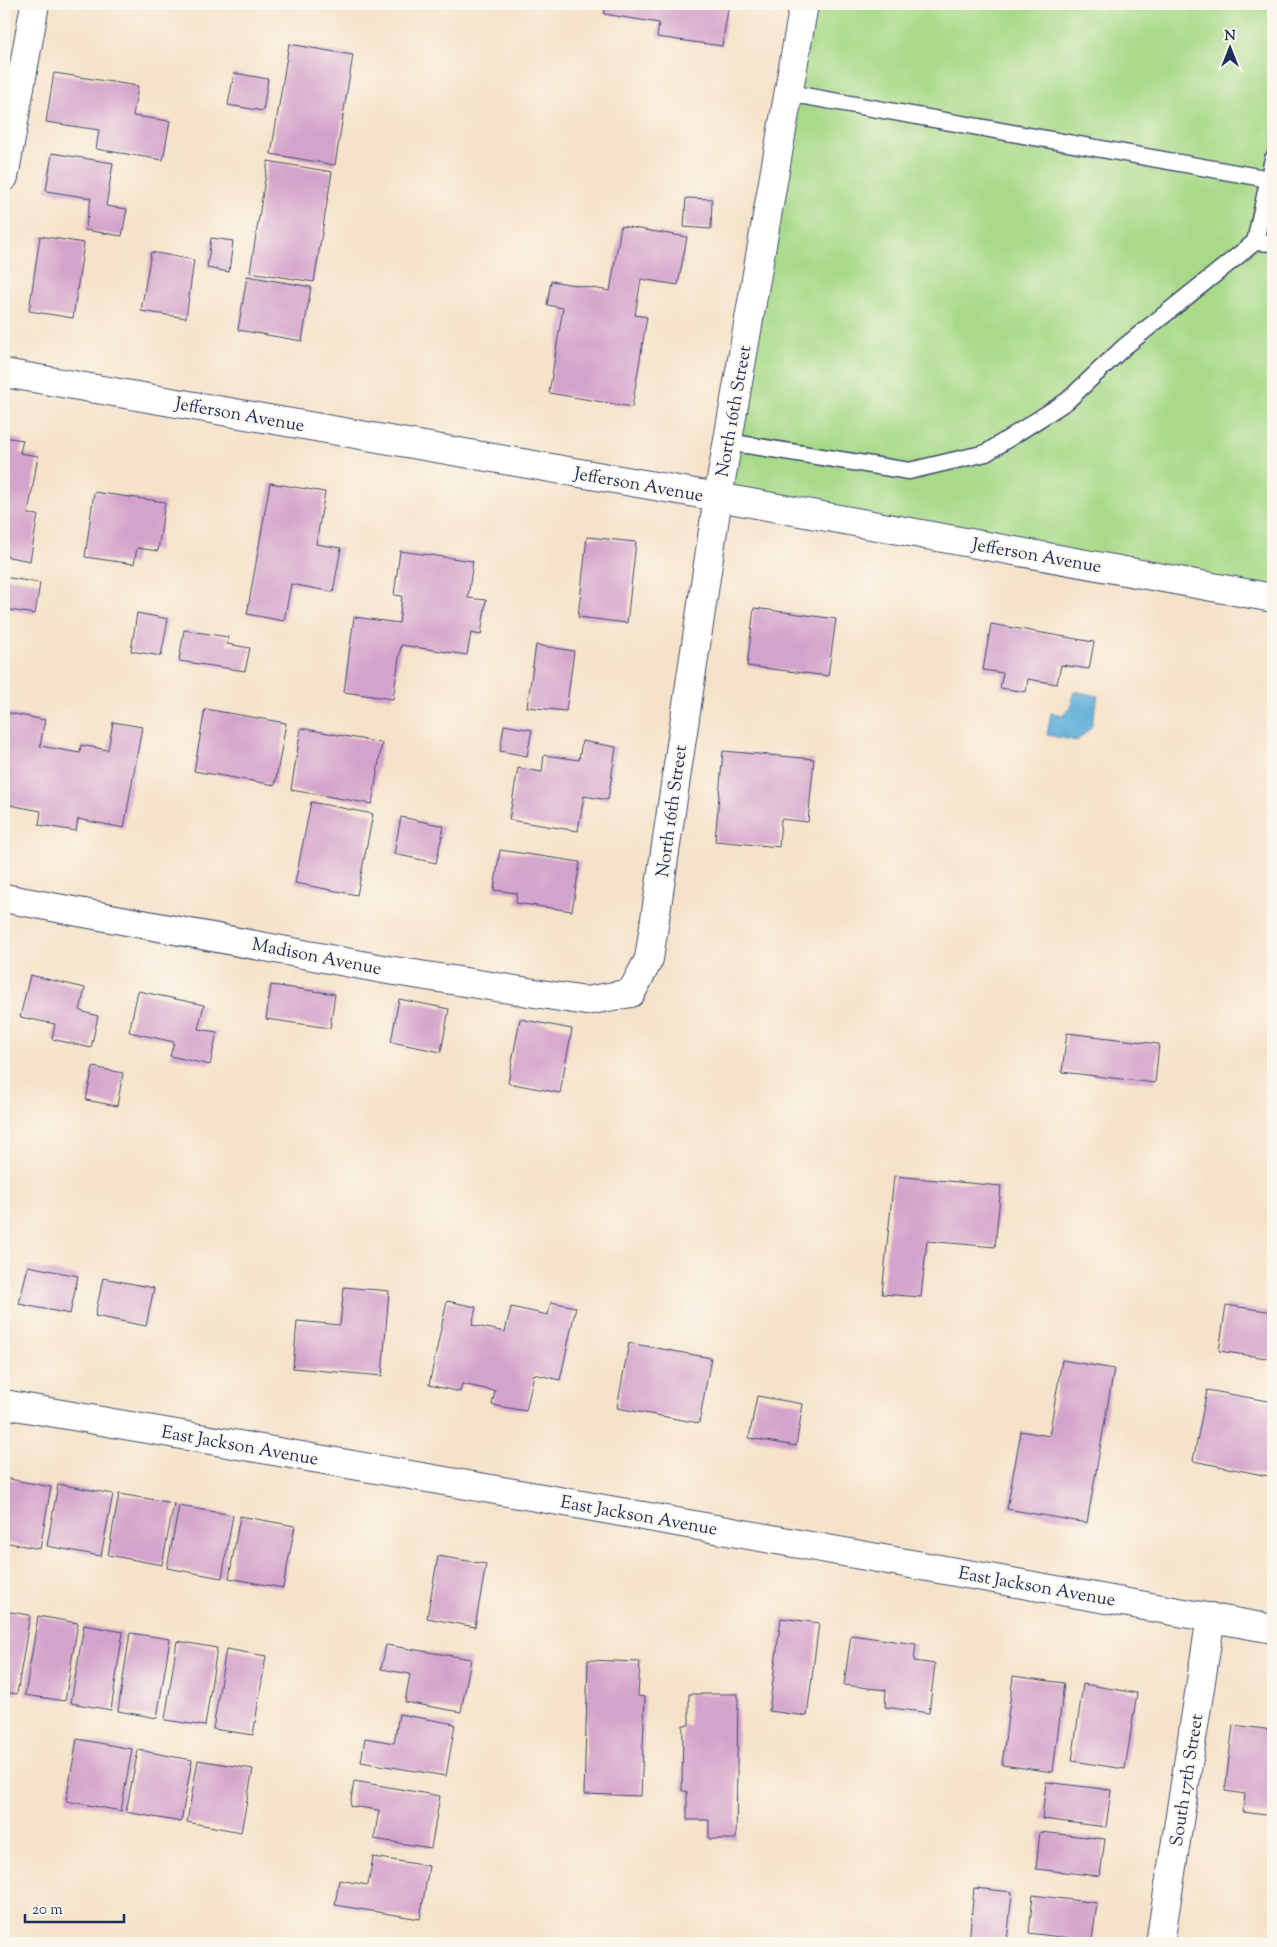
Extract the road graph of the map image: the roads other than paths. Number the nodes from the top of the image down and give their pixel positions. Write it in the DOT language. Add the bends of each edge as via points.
graph roads {
  1 [pos="35,4"];
  2 [pos="804,4"];
  3 [pos="788,93"];
  4 [pos="1273,159"];
  5 [pos="4,177"];
  6 [pos="1269,180"];
  7 [pos="1255,242"];
  8 [pos="1273,243"];
  9 [pos="4,374"];
  10 [pos="728,442"];
  11 [pos="718,497"];
  12 [pos="1273,598"];
  13 [pos="4,898"];
  14 [pos="630,993"];
  15 [pos="4,1404"];
  16 [pos="1211,1617"];
  17 [pos="1273,1629"];
  18 [pos="1160,1943"];
  1 -- 5 [label="street"];
  2 -- 3 [label="street, North 16th Street"];
  3 -- 6 [label="lane"];
  3 -- 10 [label="street, North 16th Street"];
  4 -- 6 [label="lane"];
  6 -- 7 [label="lane"];
  7 -- 8 [label="lane"];
  7 -- 10 [label="lane" via="1124,347 1067,401 986,452 909,471"];
  9 -- 11 [label="street, Jefferson Avenue"];
  10 -- 11 [label="street, North 16th Street"];
  11 -- 12 [label="street, Jefferson Avenue"];
  11 -- 14 [label="street, North 16th Street" via="649,959"];
  13 -- 14 [label="street, Madison Avenue" via="388,970 586,1001"];
  15 -- 16 [label="street, East Jackson Avenue"];
  16 -- 17 [label="street, East Jackson Avenue"];
  16 -- 18 [label="street, South 17th Street"];
}
